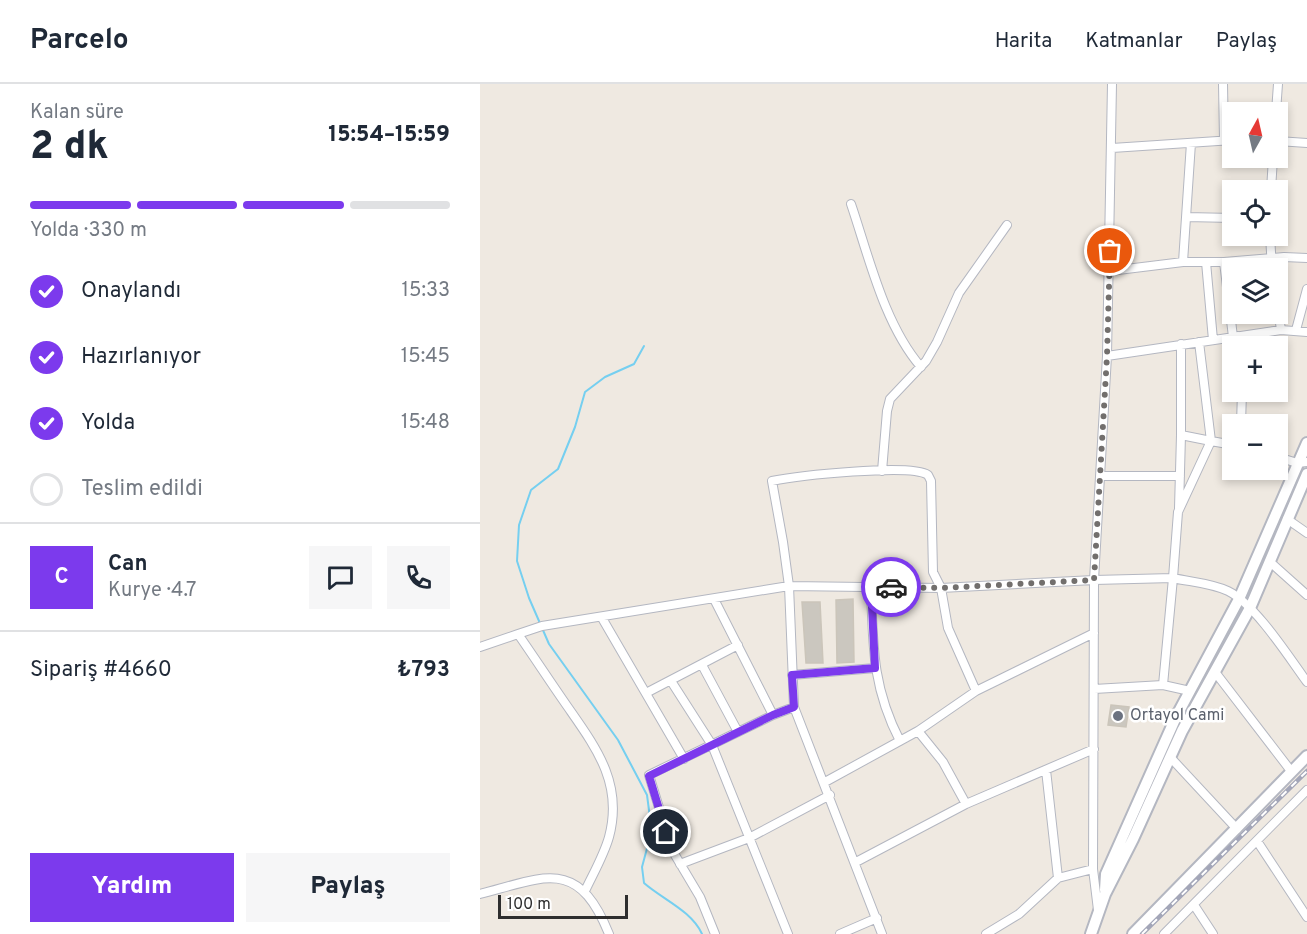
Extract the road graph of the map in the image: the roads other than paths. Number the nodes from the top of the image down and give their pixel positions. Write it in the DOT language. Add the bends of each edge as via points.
graph roads {
  1 [pos="1112,84"];
  2 [pos="1222,84"];
  3 [pos="1278,84"];
  4 [pos="1223,102"];
  5 [pos="1277,102"];
  6 [pos="1222,140"];
  7 [pos="1288,142"];
  8 [pos="1191,143"];
  9 [pos="1307,143"];
  10 [pos="1112,148"];
  11 [pos="851,204"];
  12 [pos="1186,217"];
  13 [pos="1222,218"];
  14 [pos="1007,225"];
  15 [pos="1270,246"];
  16 [pos="1271,258"];
  17 [pos="1288,258"];
  18 [pos="1307,258"];
  19 [pos="1183,262"];
  20 [pos="1206,262"];
  21 [pos="1222,262"];
  22 [pos="1110,271"];
  23 [pos="1307,288"];
  24 [pos="1233,324"];
  25 [pos="1280,324"];
  26 [pos="1281,330"];
  27 [pos="1296,330"];
  28 [pos="1307,332"];
  29 [pos="1235,336"];
  30 [pos="1222,338"];
  31 [pos="1213,340"];
  32 [pos="1199,342"];
  33 [pos="1180,344"];
  34 [pos="1107,356"];
  35 [pos="921,367"];
  36 [pos="1181,435"];
  37 [pos="1211,441"];
  38 [pos="1222,443"];
  39 [pos="1307,443"];
  40 [pos="1302,463"];
  41 [pos="882,471"];
  42 [pos="1307,474"];
  43 [pos="1180,476"];
  44 [pos="1100,477"];
  45 [pos="1178,512"];
  46 [pos="1287,519"];
  47 [pos="1307,533"];
  48 [pos="1270,562"];
  49 [pos="1173,578"];
  50 [pos="1094,580"];
  51 [pos="789,586"];
  52 [pos="871,587"];
  53 [pos="941,588"];
  54 [pos="1307,595"];
  55 [pos="714,599"];
  56 [pos="1239,599"];
  57 [pos="1250,608"];
  58 [pos="602,618"];
  59 [pos="1094,633"];
  60 [pos="518,634"];
  61 [pos="738,645"];
  62 [pos="480,647"];
  63 [pos="702,664"];
  64 [pos="875,668"];
  65 [pos="1215,672"];
  66 [pos="792,675"];
  67 [pos="671,681"];
  68 [pos="1307,682"];
  69 [pos="1163,685"];
  70 [pos="1094,689"];
  71 [pos="976,691"];
  72 [pos="1190,691"];
  73 [pos="646,693"];
  74 [pos="794,707"];
  75 [pos="773,715"];
  76 [pos="918,731"];
  77 [pos="738,732"];
  78 [pos="900,741"];
  79 [pos="712,745"];
  80 [pos="1094,749"];
  81 [pos="1307,756"];
  82 [pos="1170,757"];
  83 [pos="684,759"];
  84 [pos="1046,770"];
  85 [pos="1291,771"];
  86 [pos="825,782"];
  87 [pos="1307,790"];
  88 [pos="830,795"];
  89 [pos="966,804"];
  90 [pos="1237,829"];
  91 [pos="749,838"];
  92 [pos="1257,841"];
  93 [pos="856,862"];
  94 [pos="680,864"];
  95 [pos="1093,869"];
  96 [pos="1058,878"];
  97 [pos="585,891"];
  98 [pos="480,894"];
  99 [pos="1105,894"];
  100 [pos="1194,905"];
  101 [pos="1099,911"];
  102 [pos="877,918"];
  103 [pos="1307,918"];
  104 [pos="609,934"];
  105 [pos="715,934"];
  106 [pos="788,934"];
  107 [pos="840,934"];
  108 [pos="882,934"];
  109 [pos="986,934"];
  110 [pos="1091,934"];
  111 [pos="1133,934"];
  112 [pos="1164,934"];
  113 [pos="1213,934"];
  1 -- 10 [label="street"];
  2 -- 4 [label="street"];
  3 -- 5 [label="street"];
  6 -- 8 [label="street"];
  7 -- 9 [label="street"];
  8 -- 10 [label="street"];
  8 -- 12 [label="street"];
  10 -- 22 [label="street"];
  11 -- 35 [label="street" via="879,288 900,336"];
  12 -- 13 [label="street"];
  12 -- 19 [label="street"];
  14 -- 35 [label="street" via="959,293"];
  15 -- 16 [label="street"];
  17 -- 18 [label="street"];
  19 -- 20 [label="street"];
  19 -- 22 [label="street"];
  20 -- 21 [label="street"];
  20 -- 31 [label="street"];
  22 -- 34 [label="street"];
  23 -- 27 [label="street"];
  24 -- 29 [label="street"];
  25 -- 26 [label="street"];
  26 -- 27 [label="street"];
  26 -- 29 [label="street"];
  27 -- 28 [label="street"];
  30 -- 31 [label="street"];
  31 -- 32 [label="street"];
  32 -- 33 [label="street"];
  32 -- 37 [label="street"];
  33 -- 34 [label="street"];
  33 -- 36 [label="street"];
  34 -- 44 [label="street"];
  35 -- 41 [label="street" via="890,399"];
  36 -- 37 [label="street"];
  36 -- 43 [label="street"];
  37 -- 38 [label="street"];
  37 -- 45 [label="street"];
  39 -- 40 [label="main road"];
  40 -- 56 [label="main road"];
  41 -- 51 [label="street" via="772,481"];
  41 -- 53 [label="street" via="922,471 930,477 932,566"];
  42 -- 46 [label="main road"];
  43 -- 44 [label="street"];
  43 -- 45 [label="street"];
  44 -- 50 [label="street"];
  45 -- 49 [label="street"];
  46 -- 47 [label="street"];
  46 -- 48 [label="main road"];
  48 -- 54 [label="street"];
  48 -- 57 [label="main road"];
  49 -- 50 [label="street"];
  49 -- 56 [label="street" via="1225,590"];
  49 -- 69 [label="street"];
  50 -- 53 [label="street"];
  50 -- 59 [label="street"];
  51 -- 52 [label="street"];
  51 -- 55 [label="street"];
  51 -- 66 [label="street"];
  52 -- 53 [label="street"];
  52 -- 64 [label="street"];
  53 -- 71 [label="street" via="948,628"];
  55 -- 58 [label="street"];
  55 -- 61 [label="street"];
  56 -- 57 [label="street"];
  56 -- 72 [label="main road"];
  57 -- 65 [label="main road"];
  57 -- 68 [label="street"];
  58 -- 60 [label="street" via="542,626"];
  58 -- 73 [label="street"];
  59 -- 70 [label="street"];
  59 -- 71 [label="street"];
  60 -- 62 [label="street"];
  60 -- 97 [label="street" via="597,749 609,778 613,816 609,838"];
  61 -- 63 [label="street"];
  61 -- 75 [label="street"];
  63 -- 67 [label="street"];
  63 -- 77 [label="street"];
  64 -- 66 [label="street"];
  64 -- 78 [label="street" via="884,704"];
  65 -- 82 [label="main road"];
  65 -- 85 [label="street"];
  66 -- 74 [label="street"];
  67 -- 73 [label="street"];
  67 -- 79 [label="street"];
  69 -- 70 [label="street"];
  69 -- 72 [label="street"];
  70 -- 80 [label="street"];
  71 -- 76 [label="street"];
  72 -- 99 [label="main road" via="1106,874"];
  73 -- 83 [label="street"];
  74 -- 75 [label="street"];
  74 -- 86 [label="street"];
  75 -- 77 [label="street"];
  76 -- 78 [label="street"];
  76 -- 89 [label="street" via="943,762"];
  77 -- 79 [label="street"];
  78 -- 86 [label="street"];
  79 -- 83 [label="street"];
  79 -- 91 [label="street"];
  80 -- 84 [label="street"];
  80 -- 95 [label="street"];
  81 -- 85 [label="main road"];
  82 -- 90 [label="street"];
  82 -- 99 [label="main road"];
  83 -- 94 [label="street" via="649,776"];
  84 -- 89 [label="street"];
  84 -- 96 [label="street"];
  85 -- 90 [label="main road"];
  86 -- 88 [label="street"];
  87 -- 92 [label="street"];
  88 -- 91 [label="street"];
  88 -- 93 [label="street"];
  89 -- 93 [label="street"];
  90 -- 111 [label="main road"];
  91 -- 94 [label="street"];
  91 -- 106 [label="street"];
  92 -- 100 [label="street"];
  92 -- 103 [label="street"];
  93 -- 102 [label="street"];
  94 -- 105 [label="street" via="700,897"];
  95 -- 96 [label="street"];
  95 -- 101 [label="street"];
  96 -- 109 [label="street" via="1019,914"];
  97 -- 98 [label="street" via="555,877"];
  97 -- 104 [label="street"];
  99 -- 101 [label="main road"];
  100 -- 112 [label="street"];
  100 -- 113 [label="street"];
  101 -- 110 [label="main road"];
  102 -- 107 [label="street"];
  102 -- 108 [label="street"];
}
